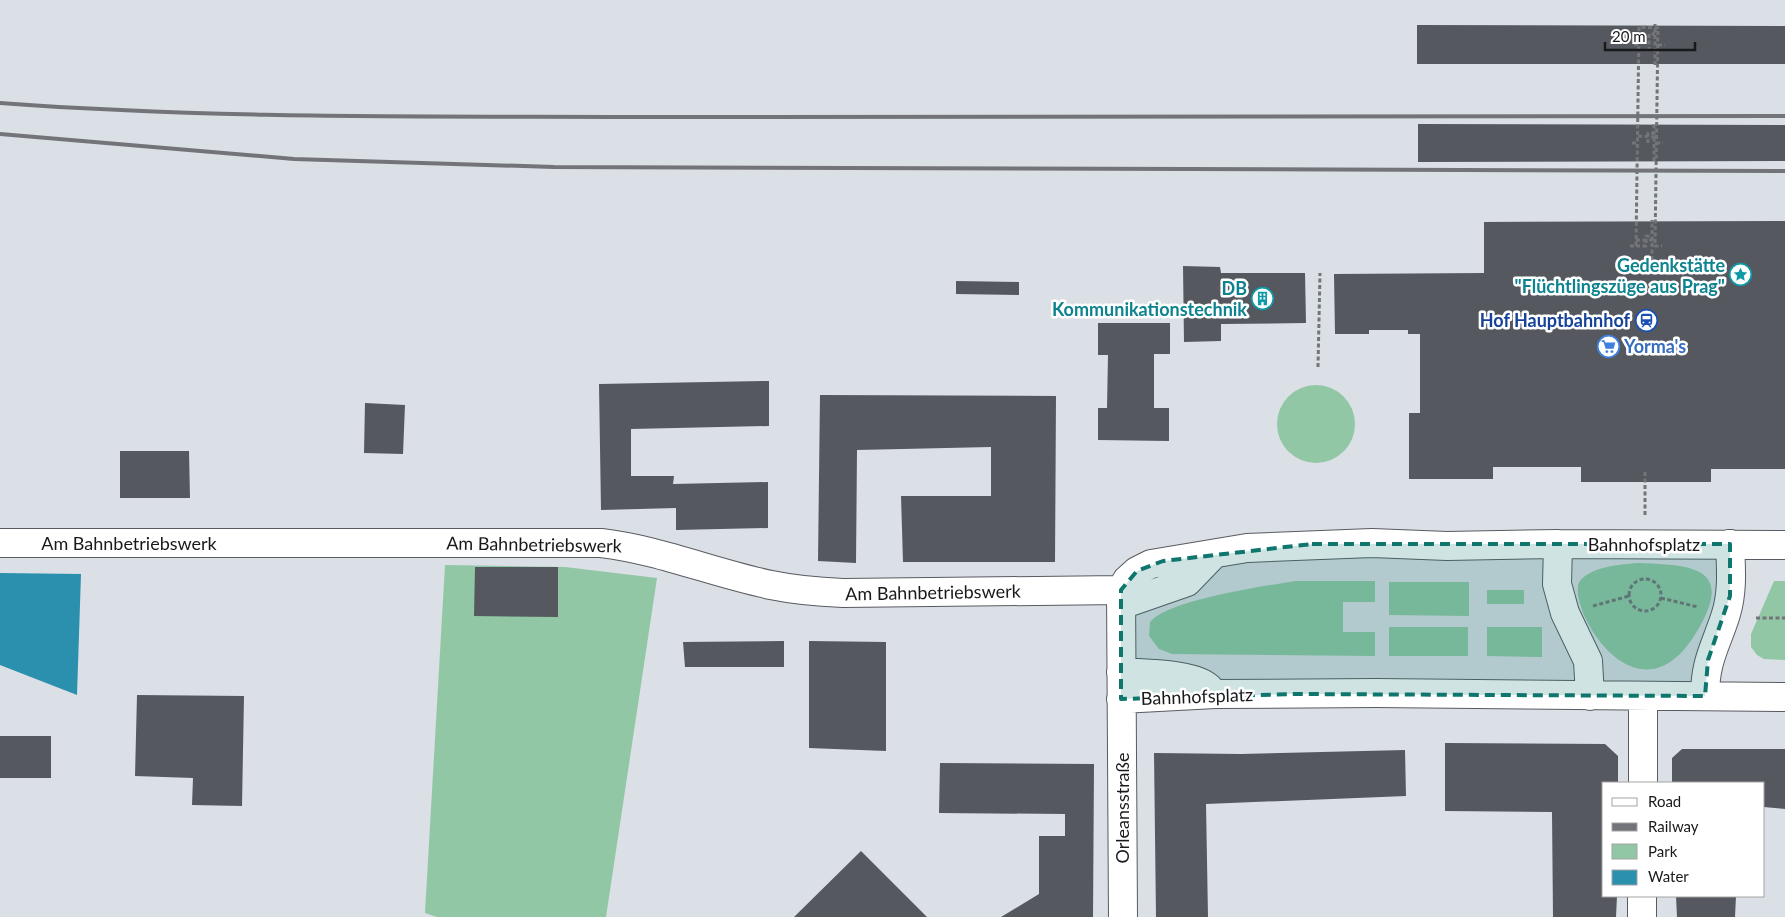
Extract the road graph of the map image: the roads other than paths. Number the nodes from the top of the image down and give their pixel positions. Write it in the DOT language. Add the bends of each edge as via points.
graph roads {
  1 [pos="0,543"];
  2 [pos="1548,544"];
  3 [pos="1730,544"];
  4 [pos="1785,545"];
  5 [pos="1214,554"];
  6 [pos="1121,597"];
  7 [pos="1121,672"];
  8 [pos="1216,694"];
  9 [pos="1590,696"];
  10 [pos="1705,696"];
  11 [pos="1643,697"];
  12 [pos="1785,697"];
  13 [pos="1122,699"];
  14 [pos="1643,782"];
  15 [pos="1642,897"];
  16 [pos="1123,917"];
  17 [pos="1642,917"];
  1 -- 6 [label="street, Am Bahnbetriebswerk" via="565,542 631,546 739,577 803,591"];
  2 -- 3 [label="street, Bahnhofsplatz"];
  2 -- 5 [label="street, Bahnhofsplatz" via="1447,546 1372,542 1247,548"];
  2 -- 9 [label="street" via="1565,613 1588,661"];
  3 -- 4 [label="street, Bahnhofsplatz"];
  3 -- 10 [label="street" via="1730,596 1708,660"];
  5 -- 6 [label="street, Am Bahnbetriebswerk" via="1188,582"];
  6 -- 7 [label="street, Bahnhofsplatz"];
  7 -- 8 [label="street" via="1187,678 1204,682"];
  7 -- 13 [label="street, Bahnhofsplatz"];
  8 -- 9 [label="street, Bahnhofsplatz"];
  8 -- 13 [label="street, Bahnhofsplatz"];
  9 -- 11 [label="street, Bahnhofsplatz"];
  10 -- 11 [label="street, Bahnhofsplatz"];
  10 -- 12 [label="street, Bahnhofsplatz"];
  11 -- 14 [label="street"];
  13 -- 16 [label="street, Orleansstraße"];
  15 -- 17 [label="street"];
}
